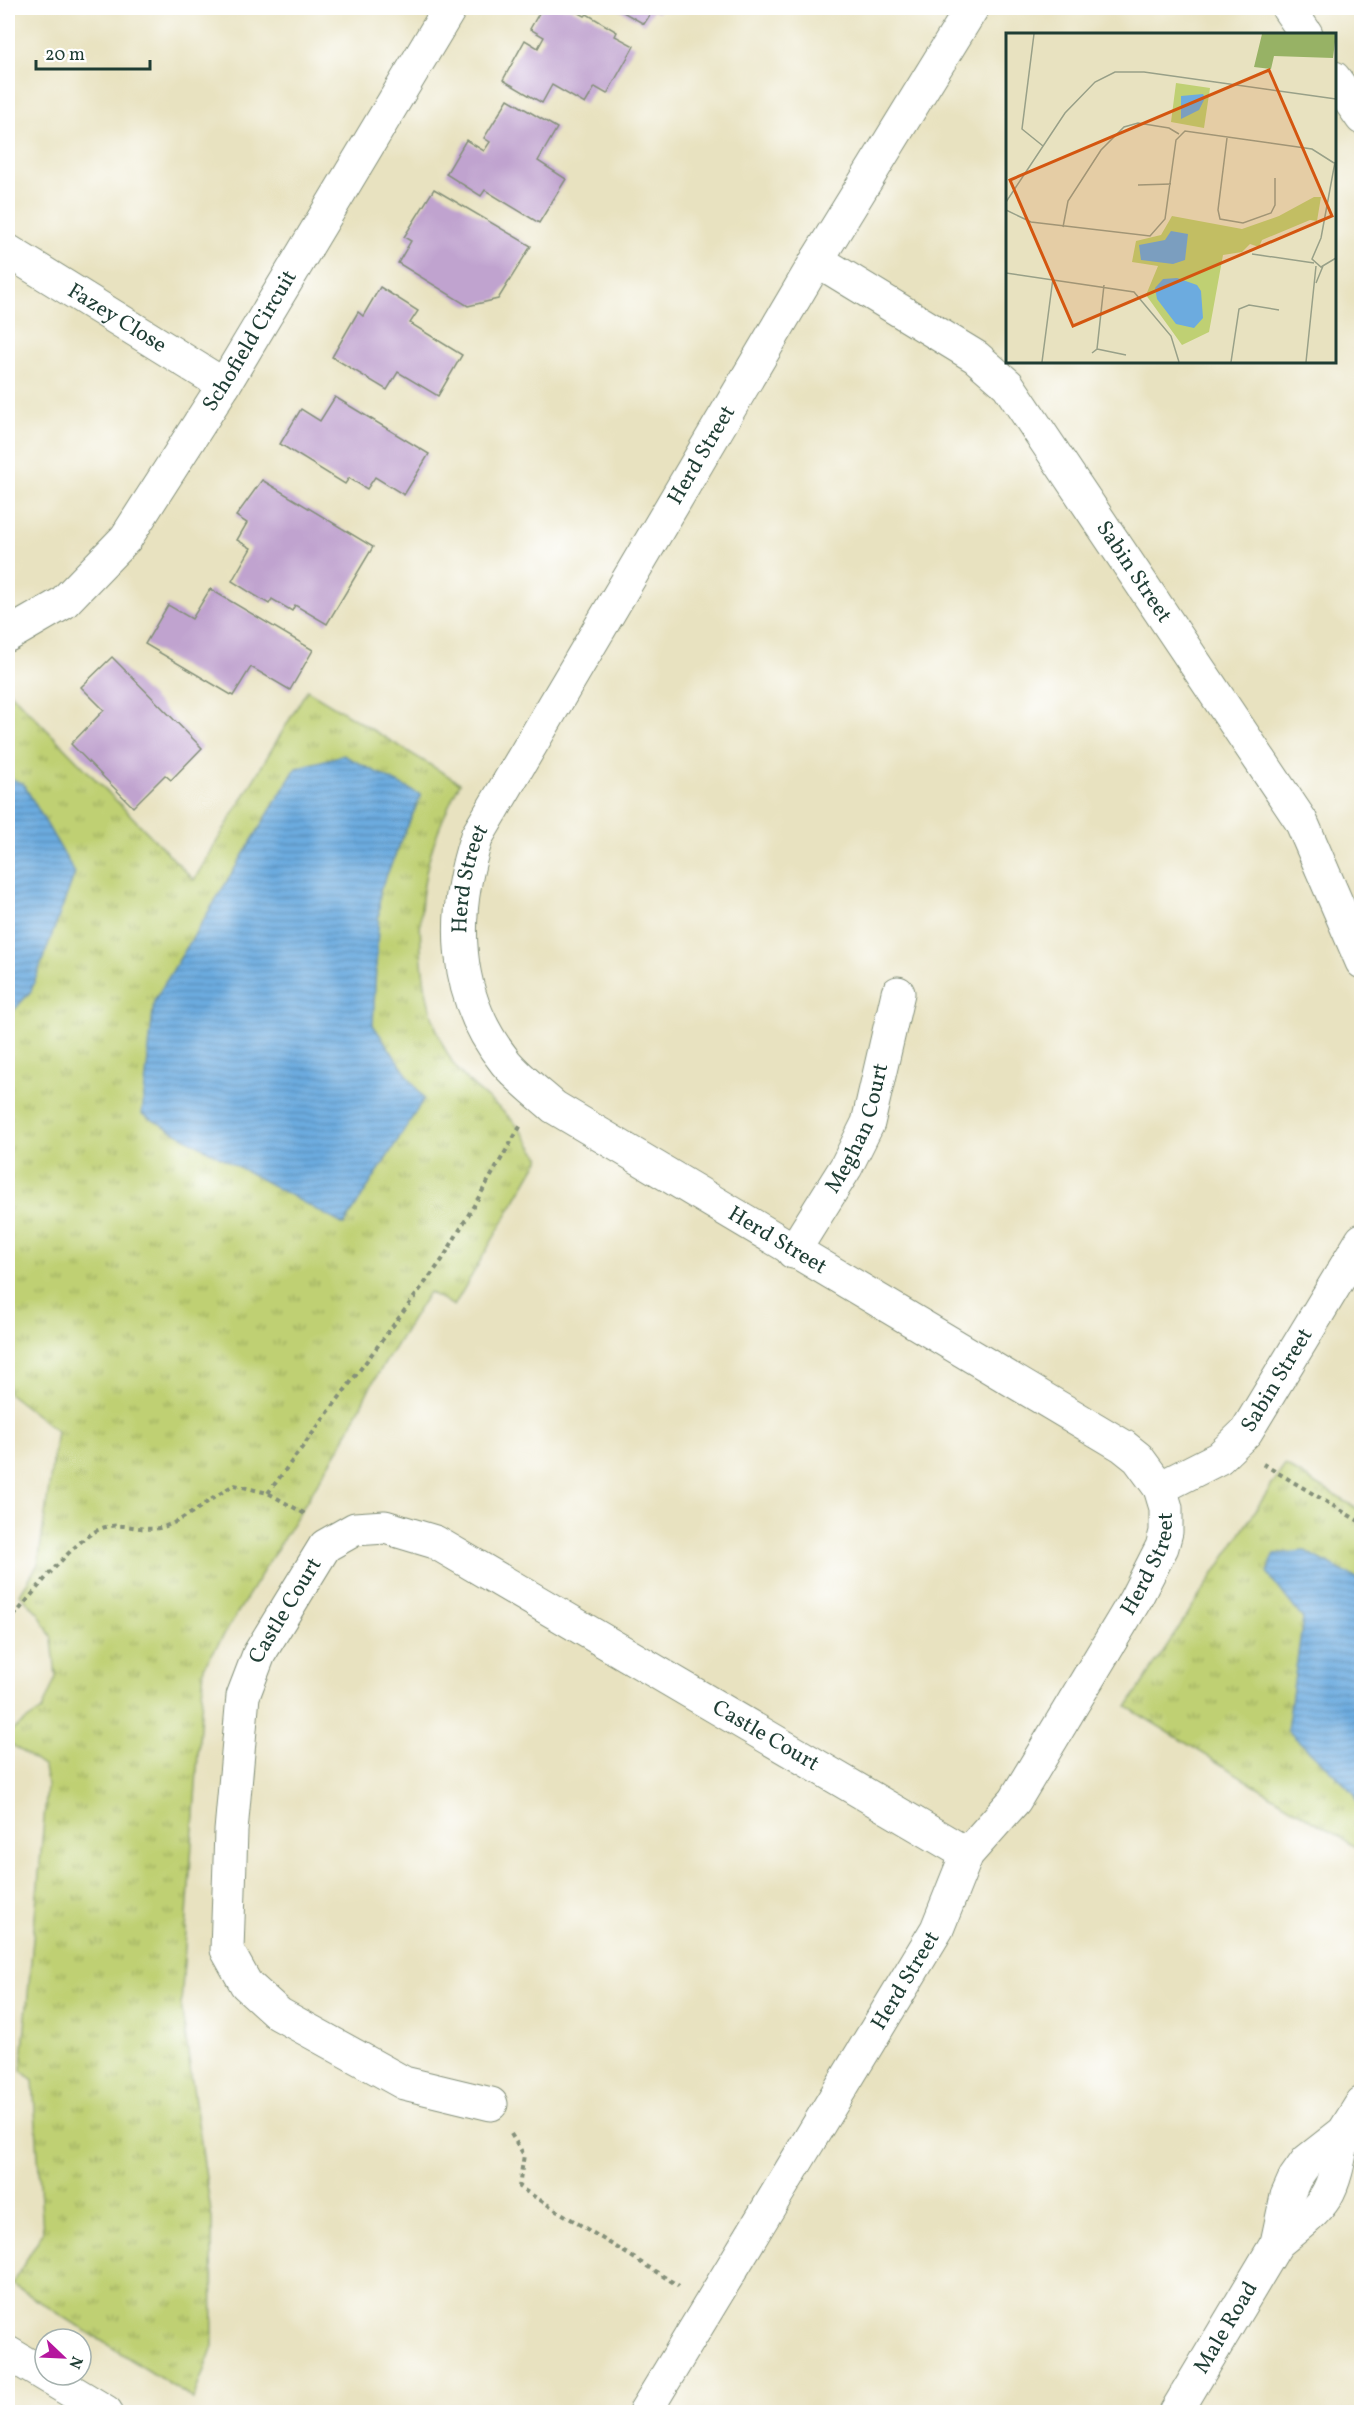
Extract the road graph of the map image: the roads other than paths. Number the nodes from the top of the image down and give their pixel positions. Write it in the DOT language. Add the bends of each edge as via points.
graph roads {
  1 [pos="972,8"];
  2 [pos="1288,8"];
  3 [pos="446,9"];
  4 [pos="1305,33"];
  5 [pos="1336,79"];
  6 [pos="1362,118"];
  7 [pos="8,251"];
  8 [pos="817,260"];
  9 [pos="224,385"];
  10 [pos="8,635"];
  11 [pos="1362,962"];
  12 [pos="898,993"];
  13 [pos="1362,1240"];
  14 [pos="793,1252"];
  15 [pos="1160,1488"];
  16 [pos="967,1854"];
  17 [pos="1362,2103"];
  18 [pos="491,2104"];
  19 [pos="8,2353"];
  20 [pos="106,2412"];
  21 [pos="645,2412"];
  22 [pos="1176,2412"];
  1 -- 8 [label="street, Herd Street"];
  2 -- 4 [label="street"];
  3 -- 9 [label="street, Schofield Circuit"];
  5 -- 6 [label="street"];
  7 -- 9 [label="street, Fazey Close"];
  8 -- 11 [label="street, Sabin Street" via="976,357 1008,385 1300,821"];
  8 -- 14 [label="street, Herd Street" via="477,836 464,874 459,914 460,958 471,999 506,1063 554,1107"];
  9 -- 10 [label="street, Schofield Circuit" via="126,538 63,603"];
  12 -- 14 [label="street, Meghan Court" via="868,1123 846,1167"];
  13 -- 15 [label="street, Sabin Street" via="1234,1447"];
  14 -- 15 [label="street, Herd Street" via="1123,1446 1138,1458"];
  15 -- 16 [label="street, Herd Street" via="1166,1508 1166,1532 1155,1563 1015,1800"];
  16 -- 18 [label="street, Castle Court" via="435,1542 385,1527 355,1529 325,1546 259,1654 243,1696 226,1950 246,1984 279,2014 404,2083"];
  16 -- 21 [label="street, Herd Street" via="937,1929"];
  17 -- 22 [label="street, Male Road" via="1344,2132 1329,2195 1318,2210 1277,2243"];
  19 -- 20 [label="street"];
}
